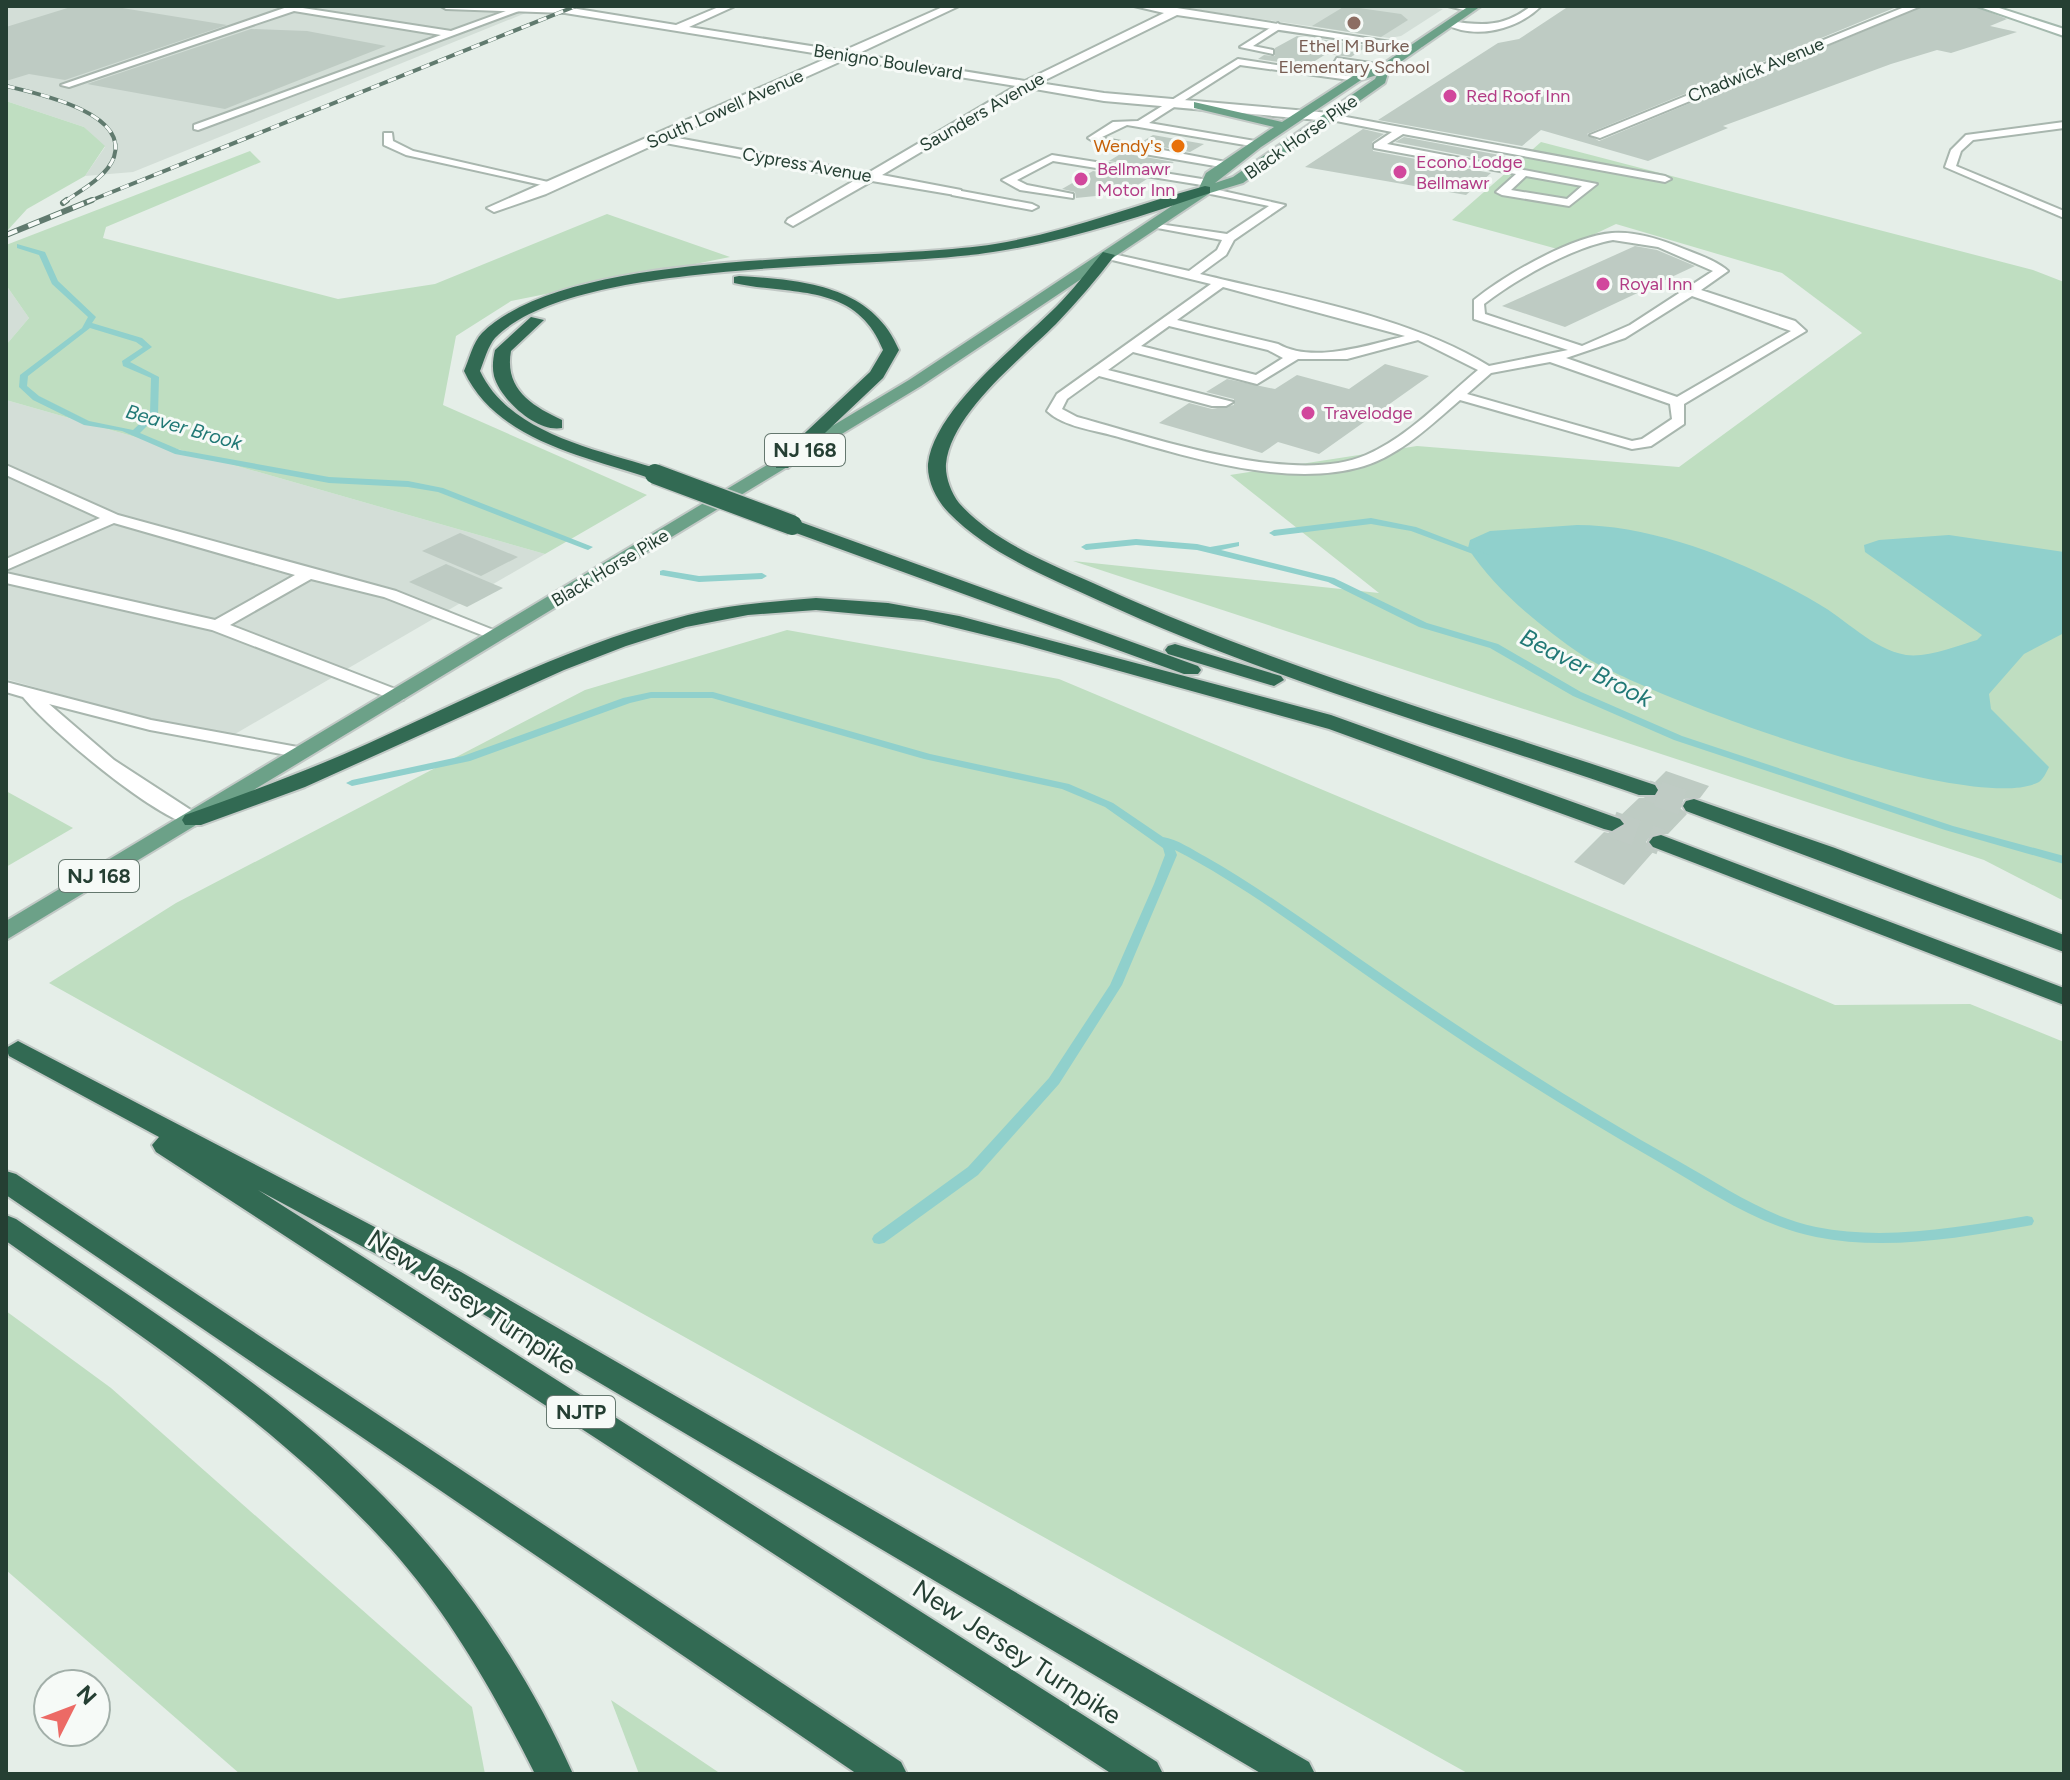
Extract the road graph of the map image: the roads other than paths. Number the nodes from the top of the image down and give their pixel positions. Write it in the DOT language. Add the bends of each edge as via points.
graph roads {
  1 [pos="446,6"];
  2 [pos="730,6"];
  3 [pos="954,6"];
  4 [pos="1139,6"];
  5 [pos="1452,6"];
  6 [pos="1537,6"];
  7 [pos="1916,6"];
  8 [pos="1982,6"];
  9 [pos="296,7"];
  10 [pos="1474,7"];
  11 [pos="523,8"];
  12 [pos="1177,11"];
  13 [pos="1450,24"];
  14 [pos="1278,26"];
  15 [pos="677,28"];
  16 [pos="2064,33"];
  17 [pos="452,34"];
  18 [pos="1416,47"];
  19 [pos="1279,53"];
  20 [pos="846,55"];
  21 [pos="1324,60"];
  22 [pos="1384,68"];
  23 [pos="1357,78"];
  24 [pos="1028,84"];
  25 [pos="66,85"];
  26 [pos="1173,104"];
  27 [pos="1198,105"];
  28 [pos="1303,113"];
  29 [pos="1330,117"];
  30 [pos="1141,123"];
  31 [pos="2064,125"];
  32 [pos="1283,126"];
  33 [pos="198,127"];
  34 [pos="1403,129"];
  35 [pos="388,135"];
  36 [pos="1596,135"];
  37 [pos="658,138"];
  38 [pos="1229,139"];
  39 [pos="1257,144"];
  40 [pos="1194,160"];
  41 [pos="1227,165"];
  42 [pos="1523,173"];
  43 [pos="870,176"];
  44 [pos="1665,179"];
  45 [pos="555,185"];
  46 [pos="1207,186"];
  47 [pos="956,193"];
  48 [pos="1069,196"];
  49 [pos="1032,207"];
  50 [pos="494,208"];
  51 [pos="2064,215"];
  52 [pos="793,222"];
  53 [pos="1156,225"];
  54 [pos="1229,238"];
  55 [pos="1108,255"];
  56 [pos="1190,276"];
  57 [pos="1221,283"];
  58 [pos="1690,291"];
  59 [pos="1168,322"];
  60 [pos="1416,337"];
  61 [pos="1132,348"];
  62 [pos="1578,349"];
  63 [pos="1289,355"];
  64 [pos="1549,357"];
  65 [pos="1487,370"];
  66 [pos="1098,372"];
  67 [pos="1456,395"];
  68 [pos="1677,401"];
  69 [pos="1226,402"];
  70 [pos="782,464"];
  71 [pos="6,469"];
  72 [pos="663,471"];
  73 [pos="113,518"];
  74 [pos="798,520"];
  75 [pos="6,565"];
  76 [pos="309,574"];
  77 [pos="6,578"];
  78 [pos="217,626"];
  79 [pos="498,635"];
  80 [pos="6,687"];
  81 [pos="31,696"];
  82 [pos="397,696"];
  83 [pos="1405,708"];
  84 [pos="1337,725"];
  85 [pos="303,753"];
  86 [pos="1647,790"];
  87 [pos="1694,806"];
  88 [pos="193,820"];
  89 [pos="1612,824"];
  90 [pos="1661,842"];
  91 [pos="6,932"];
  92 [pos="2064,944"];
  93 [pos="2064,997"];
  94 [pos="12,1046"];
  95 [pos="6,1181"];
  96 [pos="6,1226"];
  97 [pos="554,1774"];
  98 [pos="888,1774"];
  99 [pos="1144,1774"];
  100 [pos="1296,1774"];
  1 -- 11 [label="street, Benigno Boulevard"];
  2 -- 15 [label="street"];
  3 -- 20 [label="street, South Lowell Avenue"];
  4 -- 12 [label="street"];
  5 -- 10 [label="lane"];
  6 -- 13 [label="lane" via="1516,24 1494,30"];
  7 -- 36 [label="street, Chadwick Avenue"];
  8 -- 16 [label="street"];
  9 -- 17 [label="lane"];
  9 -- 25 [label="lane"];
  10 -- 13 [label="main road, Black Horse Pike / NJ 168"];
  11 -- 15 [label="street, Benigno Boulevard"];
  11 -- 17 [label="lane"];
  12 -- 14 [label="street"];
  12 -- 24 [label="street, Saunders Avenue"];
  13 -- 18 [label="main road, Black Horse Pike / NJ 168"];
  14 -- 18 [label="street"];
  14 -- 19 [label="lane" via="1245,47"];
  15 -- 20 [label="street, Benigno Boulevard"];
  17 -- 33 [label="lane"];
  18 -- 22 [label="main road, Black Horse Pike / NJ 168"];
  20 -- 24 [label="street, Benigno Boulevard"];
  20 -- 37 [label="street, South Lowell Avenue"];
  21 -- 22 [label="lane"];
  22 -- 23 [label="main road, Black Horse Pike / NJ 168"];
  22 -- 29 [label="main road, Black Horse Pike / NJ 168" via="1381,81"];
  23 -- 26 [label="lane" via="1238,62"];
  23 -- 28 [label="main road, Black Horse Pike / NJ 168"];
  24 -- 26 [label="street, Benigno Boulevard"];
  24 -- 43 [label="street, Saunders Avenue"];
  26 -- 27 [label="street, Benigno Boulevard"];
  26 -- 30 [label="lane"];
  27 -- 28 [label="street, Benigno Boulevard"];
  27 -- 32 [label="main road"];
  28 -- 29 [label="street, Benigno Boulevard"];
  28 -- 32 [label="main road, Black Horse Pike / NJ 168"];
  29 -- 34 [label="lane"];
  29 -- 46 [label="main road, Black Horse Pike / NJ 168" via="1238,180"];
  30 -- 38 [label="lane"];
  30 -- 40 [label="lane" via="1117,124 1093,138"];
  31 -- 51 [label="lane" via="1970,137 1956,150 1950,167"];
  32 -- 39 [label="main road, Black Horse Pike / NJ 168"];
  34 -- 42 [label="lane" via="1378,146"];
  34 -- 44 [label="lane"];
  35 -- 45 [label="lane" via="388,143 410,153"];
  37 -- 43 [label="street, Cypress Avenue"];
  37 -- 45 [label="street, South Lowell Avenue"];
  38 -- 39 [label="lane"];
  38 -- 40 [label="lane"];
  39 -- 41 [label="main road, Black Horse Pike / NJ 168"];
  40 -- 41 [label="lane"];
  41 -- 46 [label="main road, Black Horse Pike / NJ 168"];
  42 -- 42 [label="lane" via="1564,179 1591,184 1569,203 1502,192"];
  43 -- 47 [label="street, Cypress Avenue"];
  43 -- 52 [label="street, Saunders Avenue"];
  45 -- 50 [label="street, South Lowell Avenue"];
  46 -- 48 [label="lane" via="1052,158 1008,180"];
  46 -- 53 [label="main road, Black Horse Pike / NJ 168"];
  46 -- 54 [label="lane" via="1279,205"];
  46 -- 72 [label="highway" via="1101,224 993,248 689,271 608,283 534,307 483,341 472,371 479,390 495,407 535,430"];
  47 -- 49 [label="lane"];
  53 -- 54 [label="lane"];
  53 -- 55 [label="main road, Black Horse Pike / NJ 168"];
  54 -- 56 [label="lane" via="1222,252"];
  55 -- 56 [label="lane"];
  55 -- 70 [label="main road, Black Horse Pike / NJ 168"];
  55 -- 83 [label="highway" via="990,381 950,433 937,463 952,506 1001,543 1155,621"];
  56 -- 57 [label="lane"];
  57 -- 59 [label="lane"];
  57 -- 60 [label="lane"];
  58 -- 62 [label="lane" via="1608,341"];
  58 -- 62 [label="lane" via="1722,271 1676,250 1621,236 1599,238 1478,303 1479,316"];
  58 -- 68 [label="lane" via="1800,331"];
  59 -- 61 [label="lane"];
  59 -- 63 [label="lane"];
  60 -- 63 [label="lane" via="1347,355"];
  60 -- 65 [label="lane" via="1461,352"];
  61 -- 63 [label="lane" via="1258,380 1292,358"];
  61 -- 66 [label="lane"];
  62 -- 64 [label="lane"];
  64 -- 65 [label="lane"];
  64 -- 68 [label="lane"];
  65 -- 67 [label="lane"];
  66 -- 67 [label="lane" via="1062,397 1054,411 1244,465 1360,463 1398,442"];
  66 -- 69 [label="lane"];
  67 -- 68 [label="lane" via="1632,445 1646,443 1679,421"];
  70 -- 72 [label="highway" via="887,361 891,350 880,323 837,297 767,282 654,284 605,293 548,313 521,330 503,350 504,385 525,406"];
  70 -- 79 [label="main road, Black Horse Pike / NJ 168"];
  71 -- 73 [label="lane"];
  72 -- 74 [label="highway, bridge"];
  73 -- 75 [label="lane"];
  73 -- 76 [label="lane"];
  74 -- 83 [label="highway" via="1240,672"];
  74 -- 84 [label="highway"];
  76 -- 78 [label="lane"];
  76 -- 79 [label="lane" via="390,594"];
  77 -- 78 [label="lane"];
  78 -- 82 [label="lane"];
  79 -- 82 [label="main road, Black Horse Pike / NJ 168"];
  80 -- 81 [label="lane"];
  81 -- 85 [label="lane"];
  81 -- 88 [label="lane" via="56,723 147,795"];
  82 -- 85 [label="main road, Black Horse Pike / NJ 168"];
  83 -- 86 [label="highway"];
  84 -- 88 [label="highway" via="955,621 882,608 786,605 679,622 597,648 311,777"];
  84 -- 89 [label="highway"];
  85 -- 88 [label="main road, Black Horse Pike / NJ 168"];
  87 -- 92 [label="highway"];
  88 -- 91 [label="main road, Black Horse Pike / NJ 168"];
  90 -- 93 [label="highway"];
  94 -- 99 [label="highway, New Jersey Turnpike / NJTP"];
  94 -- 100 [label="highway" via="450,1280"];
  95 -- 98 [label="highway"];
  96 -- 97 [label="highway" via="278,1423 404,1539 459,1609 511,1689"];
}
